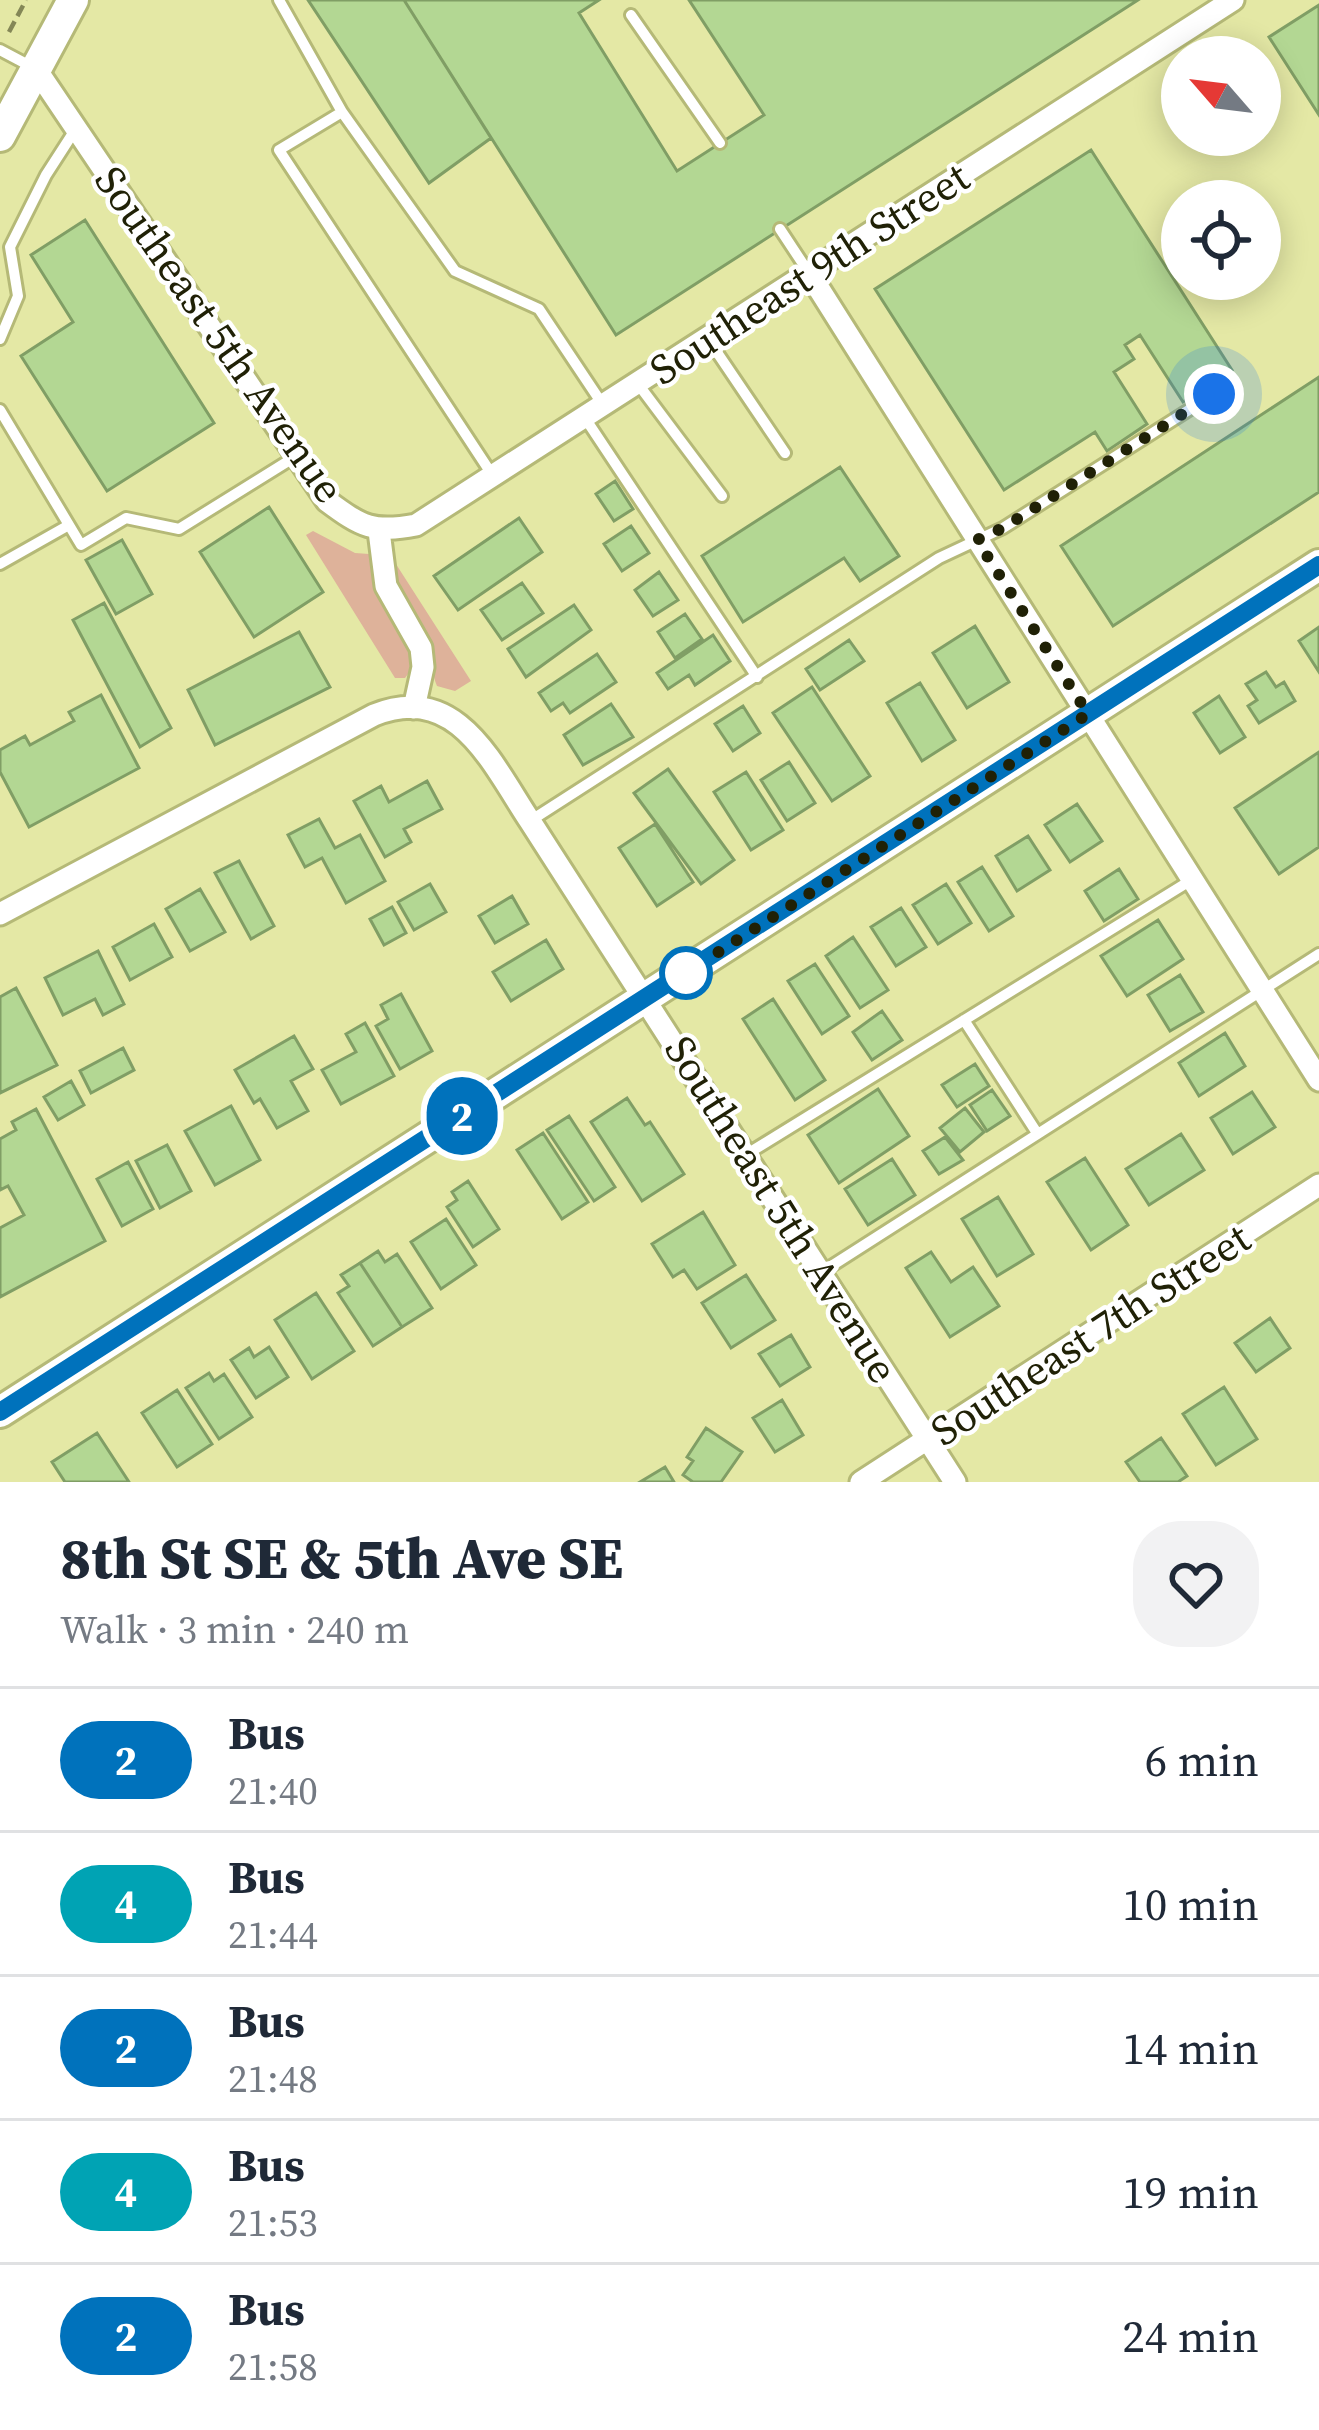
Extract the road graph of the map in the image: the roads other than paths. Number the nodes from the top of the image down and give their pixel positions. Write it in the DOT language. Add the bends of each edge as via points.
graph roads {
  1 [pos="73,0"];
  2 [pos="280,0"];
  3 [pos="1233,0"];
  4 [pos="631,15"];
  5 [pos="0,50"];
  6 [pos="36,69"];
  7 [pos="342,112"];
  8 [pos="77,127"];
  9 [pos="0,136"];
  10 [pos="720,143"];
  11 [pos="780,229"];
  12 [pos="809,274"];
  13 [pos="0,339"];
  14 [pos="707,339"];
  15 [pos="638,384"];
  16 [pos="1214,394"];
  17 [pos="0,410"];
  18 [pos="594,412"];
  19 [pos="785,452"];
  20 [pos="298,455"];
  21 [pos="493,476"];
  22 [pos="722,496"];
  23 [pos="69,525"];
  24 [pos="379,531"];
  25 [pos="977,540"];
  26 [pos="0,565"];
  27 [pos="1319,565"];
  28 [pos="758,677"];
  29 [pos="414,708"];
  30 [pos="1088,714"];
  31 [pos="530,820"];
  32 [pos="1193,879"];
  33 [pos="0,914"];
  34 [pos="1319,954"];
  35 [pos="1263,989"];
  36 [pos="647,998"];
  37 [pos="964,1020"];
  38 [pos="1319,1080"];
  39 [pos="1037,1133"];
  40 [pos="747,1154"];
  41 [pos="1319,1186"];
  42 [pos="822,1272"];
  43 [pos="0,1412"];
  44 [pos="928,1439"];
  45 [pos="861,1482"];
  46 [pos="955,1482"];
  1 -- 6 [label="street"];
  2 -- 7 [label="lane"];
  3 -- 12 [label="street, Southeast 9th Street"];
  4 -- 10 [label="lane"];
  5 -- 6 [label="lane"];
  6 -- 8 [label="street, Southeast 5th Avenue"];
  6 -- 9 [label="street"];
  7 -- 18 [label="lane" via="455,272 539,309"];
  7 -- 21 [label="lane" via="279,150"];
  8 -- 13 [label="lane" via="10,247 18,296"];
  8 -- 20 [label="street, Southeast 5th Avenue"];
  11 -- 12 [label="lane"];
  12 -- 14 [label="street, Southeast 9th Street"];
  12 -- 25 [label="street"];
  14 -- 15 [label="street, Southeast 9th Street"];
  14 -- 19 [label="lane"];
  15 -- 18 [label="street, Southeast 9th Street"];
  15 -- 22 [label="lane"];
  16 -- 25 [label="lane"];
  17 -- 23 [label="lane"];
  18 -- 21 [label="street, Southeast 9th Street"];
  18 -- 28 [label="lane"];
  20 -- 23 [label="lane" via="179,529 126,518 81,545"];
  20 -- 24 [label="street, Southeast 5th Avenue" via="327,501"];
  21 -- 24 [label="street, Southeast 9th Street" via="416,525"];
  23 -- 26 [label="lane"];
  24 -- 29 [label="street, Southeast 5th Avenue" via="386,586 421,648"];
  25 -- 28 [label="lane"];
  25 -- 30 [label="street"];
  27 -- 30 [label="street"];
  28 -- 31 [label="lane"];
  29 -- 31 [label="street, Southeast 5th Avenue" via="443,712 472,735"];
  29 -- 33 [label="street" via="374,715"];
  30 -- 32 [label="street"];
  30 -- 36 [label="street"];
  31 -- 36 [label="street, Southeast 5th Avenue"];
  32 -- 35 [label="street"];
  32 -- 37 [label="lane"];
  34 -- 35 [label="lane"];
  35 -- 38 [label="street"];
  35 -- 39 [label="lane"];
  36 -- 40 [label="street, Southeast 5th Avenue"];
  36 -- 43 [label="street"];
  37 -- 39 [label="lane"];
  37 -- 40 [label="lane"];
  39 -- 42 [label="lane"];
  40 -- 42 [label="street, Southeast 5th Avenue"];
  41 -- 44 [label="street, Southeast 7th Street"];
  42 -- 44 [label="street, Southeast 5th Avenue"];
  44 -- 45 [label="street, Southeast 7th Street"];
  44 -- 46 [label="street, Southeast 5th Avenue"];
}
